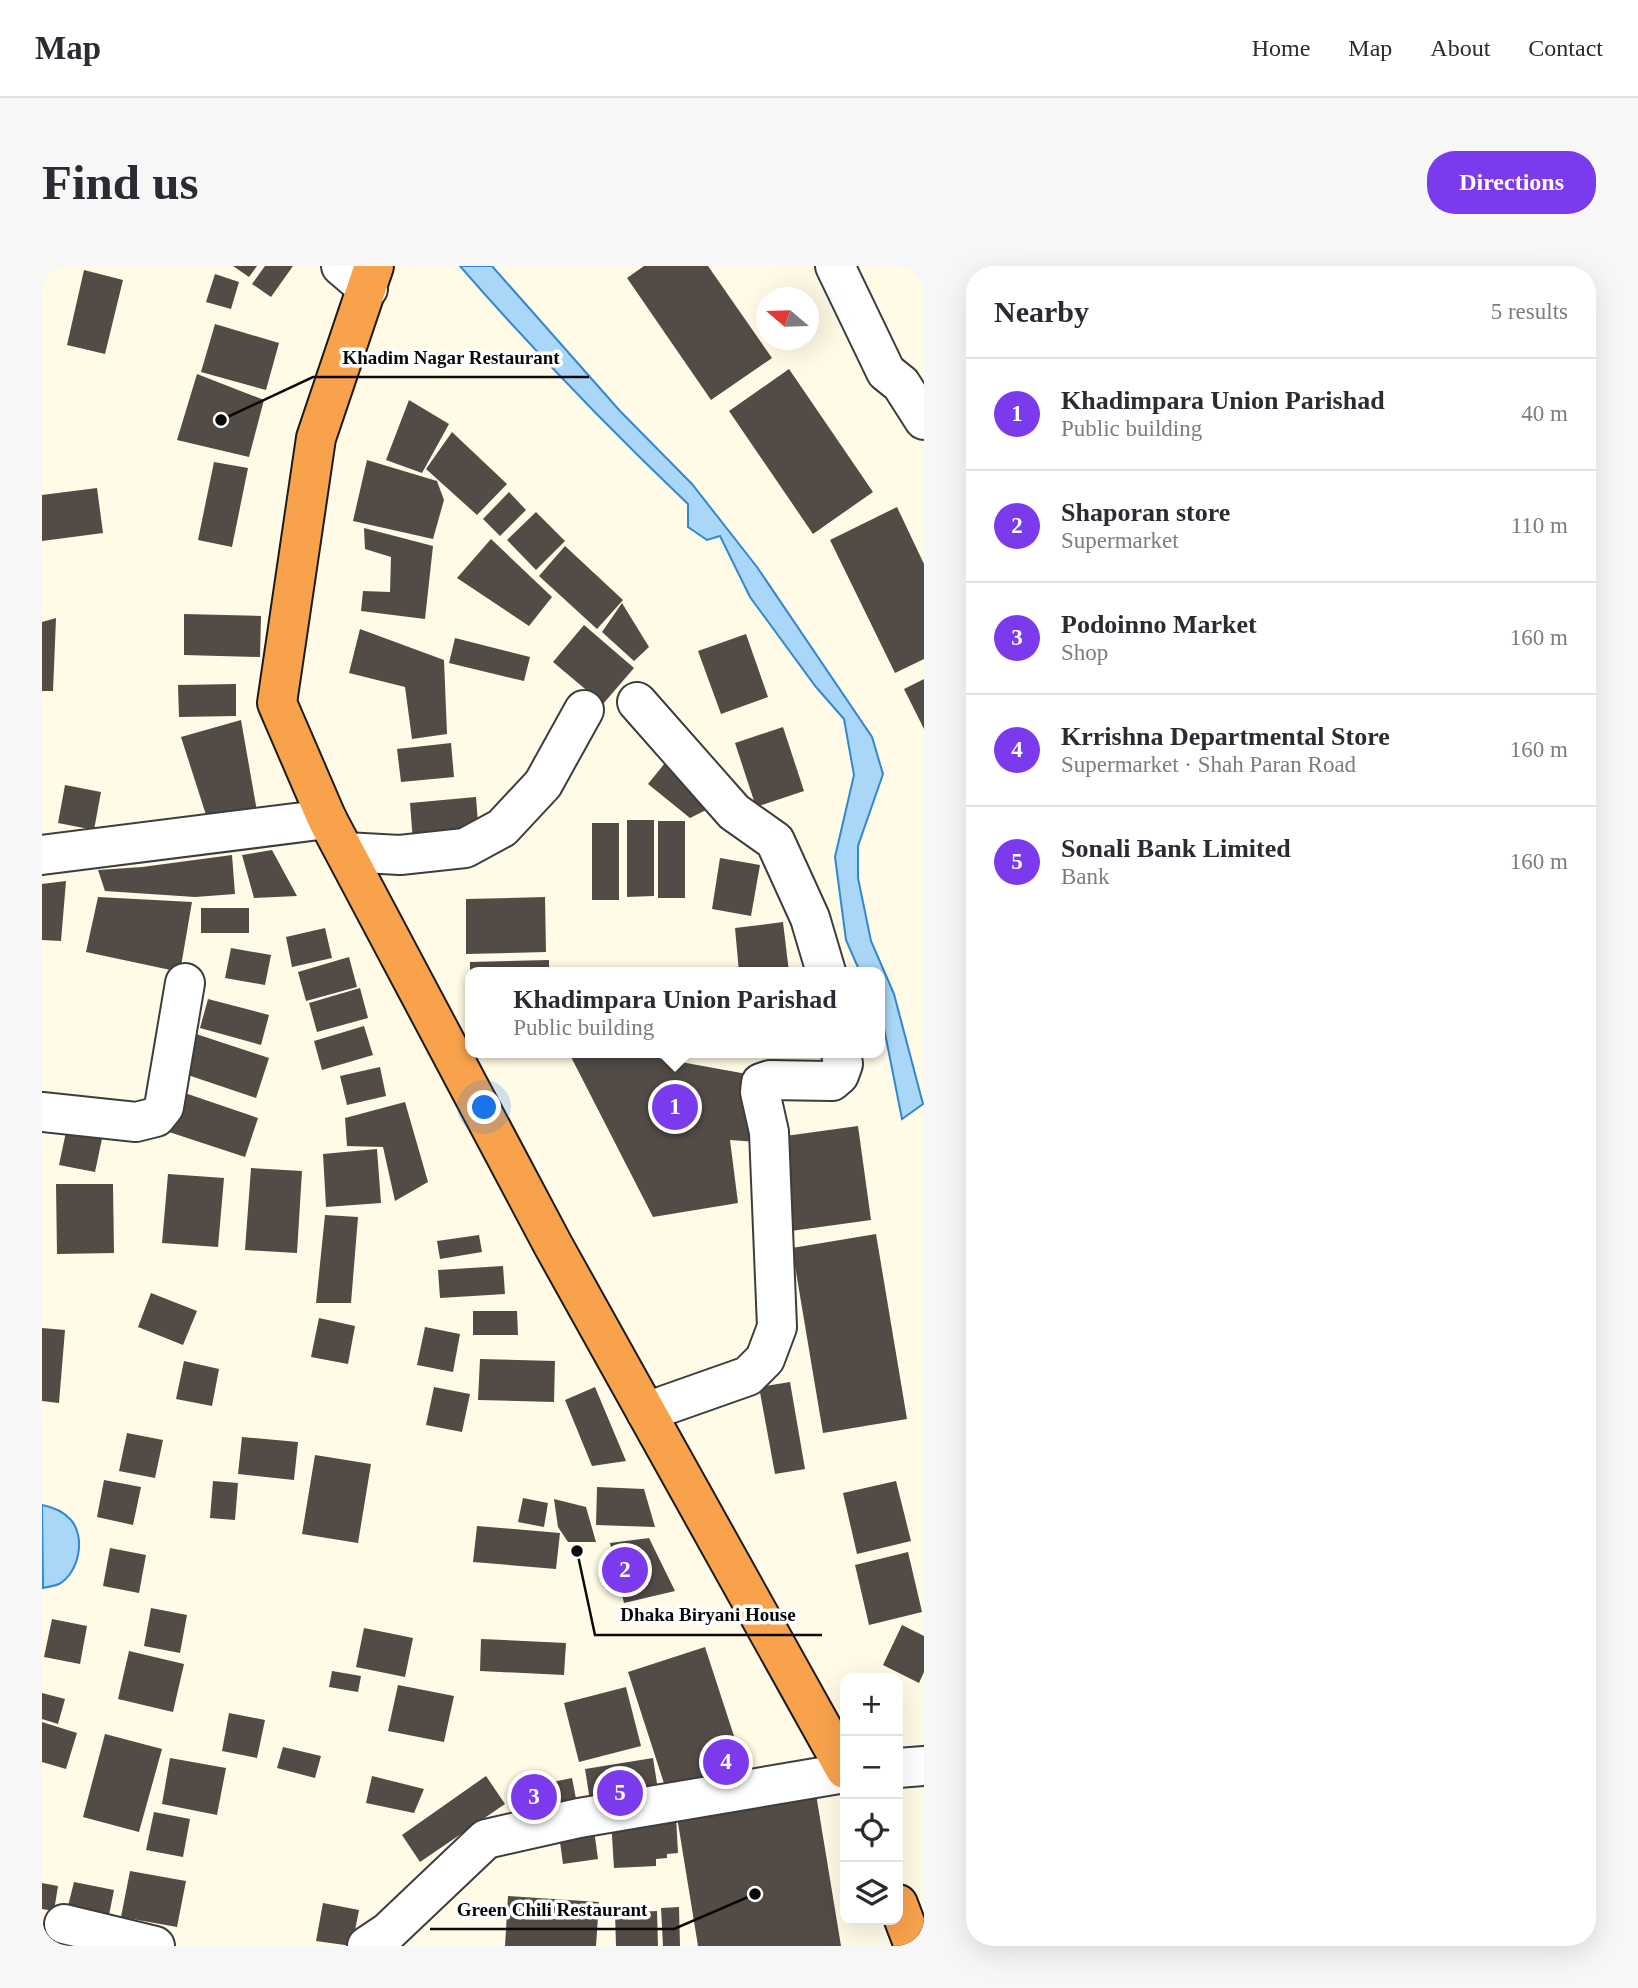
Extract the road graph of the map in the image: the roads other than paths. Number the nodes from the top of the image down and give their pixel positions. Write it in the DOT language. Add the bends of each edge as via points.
graph roads {
  1 [pos="835,266"];
  2 [pos="361,274"];
  3 [pos="924,420"];
  4 [pos="637,702"];
  5 [pos="584,710"];
  6 [pos="327,819"];
  7 [pos="345,852"];
  8 [pos="42,855"];
  9 [pos="825,967"];
  10 [pos="185,983"];
  11 [pos="842,1058"];
  12 [pos="42,1112"];
  13 [pos="646,1412"];
  14 [pos="840,1762"];
  15 [pos="924,1766"];
  16 [pos="903,1768"];
  17 [pos="840,1772"];
  18 [pos="903,1917"];
  19 [pos="64,1924"];
  20 [pos="155,1946"];
  21 [pos="367,1946"];
  22 [pos="914,1946"];
  1 -- 3 [label="street" via="886,372 901,384"];
  2 -- 6 [label="highway" via="316,438 277,704"];
  4 -- 9 [label="street" via="734,812 775,841 810,918"];
  5 -- 7 [label="street" via="543,784 502,828 465,848 400,855"];
  6 -- 7 [label="highway"];
  6 -- 8 [label="street"];
  7 -- 13 [label="highway"];
  10 -- 12 [label="street" via="164,1107 156,1117 136,1122"];
  11 -- 13 [label="street" via="839,1075 832,1081 761,1083 769,1132 777,1327 765,1359 748,1376"];
  13 -- 14 [label="highway"];
  15 -- 16 [label="street"];
  17 -- 21 [label="street" via="486,1839 388,1932"];
  18 -- 22 [label="highway"];
  19 -- 20 [label="street"];
}
